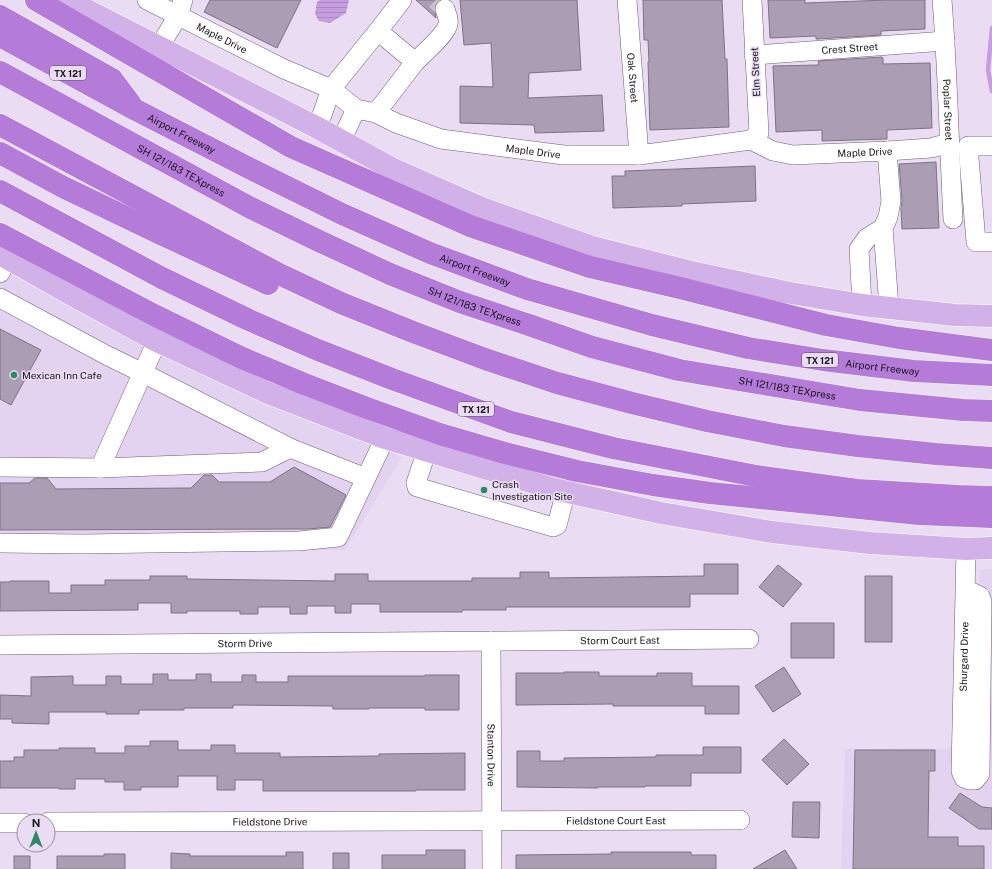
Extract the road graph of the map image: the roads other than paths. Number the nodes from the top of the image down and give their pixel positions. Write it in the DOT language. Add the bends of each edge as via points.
graph roads {
  1 [pos="36,0"];
  2 [pos="67,0"];
  3 [pos="402,0"];
  4 [pos="627,0"];
  5 [pos="752,0"];
  6 [pos="942,0"];
  7 [pos="150,1"];
  8 [pos="180,8"];
  9 [pos="445,9"];
  10 [pos="0,16"];
  11 [pos="378,31"];
  12 [pos="0,36"];
  13 [pos="945,41"];
  14 [pos="159,47"];
  15 [pos="754,55"];
  16 [pos="415,62"];
  17 [pos="0,72"];
  18 [pos="331,89"];
  19 [pos="356,109"];
  20 [pos="136,110"];
  21 [pos="376,113"];
  22 [pos="0,124"];
  23 [pos="316,127"];
  24 [pos="751,140"];
  25 [pos="341,141"];
  26 [pos="949,144"];
  27 [pos="992,146"];
  28 [pos="887,151"];
  29 [pos="0,153"];
  30 [pos="639,155"];
  31 [pos="0,191"];
  32 [pos="953,219"];
  33 [pos="883,228"];
  34 [pos="0,234"];
  35 [pos="992,242"];
  36 [pos="3,262"];
  37 [pos="0,298"];
  38 [pos="341,303"];
  39 [pos="862,305"];
  40 [pos="889,308"];
  41 [pos="992,316"];
  42 [pos="157,341"];
  43 [pos="992,350"];
  44 [pos="143,373"];
  45 [pos="992,375"];
  46 [pos="992,411"];
  47 [pos="385,438"];
  48 [pos="290,448"];
  49 [pos="427,450"];
  50 [pos="992,458"];
  51 [pos="0,467"];
  52 [pos="100,468"];
  53 [pos="366,478"];
  54 [pos="566,492"];
  55 [pos="992,496"];
  56 [pos="992,517"];
  57 [pos="0,543"];
  58 [pos="966,548"];
  59 [pos="992,548"];
  60 [pos="749,640"];
  61 [pos="491,641"];
  62 [pos="0,646"];
  63 [pos="960,765"];
  64 [pos="492,820"];
  65 [pos="740,820"];
  66 [pos="56,822"];
  67 [pos="0,823"];
  68 [pos="16,823"];
  69 [pos="492,869"];
  1 -- 43 [label="highway" via="291,147 470,226 590,267 826,325"];
  2 -- 14 [label="main road"];
  3 -- 11 [label="street"];
  4 -- 30 [label="street, Oak Street"];
  5 -- 15 [label="street, Elm Street"];
  6 -- 13 [label="street, Poplar Street"];
  7 -- 8 [label="street, Maple Drive"];
  8 -- 14 [label="street"];
  8 -- 18 [label="street, Maple Drive" via="284,68"];
  9 -- 16 [label="street" via="448,26"];
  10 -- 20 [label="highway" via="112,79"];
  11 -- 16 [label="street"];
  11 -- 18 [label="street"];
  12 -- 20 [label="highway, Airport Freeway / TX 121"];
  13 -- 15 [label="street, Crest Street"];
  13 -- 26 [label="street, Poplar Street"];
  14 -- 23 [label="main road"];
  15 -- 24 [label="street, Elm Street" via="759,133"];
  16 -- 21 [label="street"];
  17 -- 46 [label="highway, SH 121/183 TEXpress" via="244,204 390,274 460,302 592,347 679,370 860,400"];
  18 -- 19 [label="street, Maple Drive"];
  18 -- 23 [label="street"];
  19 -- 21 [label="street, Maple Drive"];
  19 -- 25 [label="street"];
  20 -- 45 [label="highway, Airport Freeway / TX 121" via="342,214 430,253 527,289 652,325 748,348 899,369"];
  21 -- 30 [label="street, Maple Drive" via="442,139 564,155"];
  22 -- 38 [label="highway" via="279,274"];
  23 -- 25 [label="main road"];
  24 -- 28 [label="street, Maple Drive" via="773,151 793,155"];
  24 -- 30 [label="street, Maple Drive"];
  25 -- 39 [label="main road" via="391,168 484,209 592,247 698,274"];
  26 -- 28 [label="street, Maple Drive"];
  26 -- 32 [label="street, Poplar Street"];
  27 -- 35 [label="street" via="968,146 976,242"];
  28 -- 33 [label="street" via="891,202"];
  29 -- 38 [label="highway" via="63,187 271,285"];
  31 -- 55 [label="highway, TX 121" via="162,278 249,320 392,379 511,422 613,448 756,476 857,490"];
  33 -- 39 [label="street" via="867,238 859,249"];
  33 -- 40 [label="street"];
  34 -- 56 [label="highway" via="240,357 374,411 505,453 577,471 710,493 919,514"];
  36 -- 42 [label="main road" via="72,295"];
  37 -- 44 [label="street"];
  38 -- 50 [label="highway" via="485,359 557,383 707,421 784,436 858,446"];
  39 -- 40 [label="main road"];
  40 -- 41 [label="main road"];
  42 -- 44 [label="street"];
  42 -- 47 [label="main road" via="268,393"];
  44 -- 48 [label="street"];
  44 -- 52 [label="street"];
  47 -- 49 [label="main road"];
  47 -- 53 [label="street"];
  48 -- 52 [label="street" via="262,462"];
  48 -- 53 [label="street"];
  49 -- 54 [label="main road"];
  49 -- 54 [label="street" via="416,483 418,487 553,527 557,525"];
  51 -- 52 [label="street"];
  53 -- 57 [label="street" via="338,537 299,541"];
  54 -- 58 [label="main road" via="661,513 772,532 870,543"];
  58 -- 59 [label="main road"];
  58 -- 63 [label="street, Shurgard Drive"];
  60 -- 61 [label="street, Storm Court East"];
  61 -- 62 [label="street, Storm Drive"];
  61 -- 64 [label="street, Stanton Drive"];
  64 -- 65 [label="street, Fieldstone Court East"];
  64 -- 66 [label="street, Fieldstone Drive"];
  64 -- 69 [label="street, Stanton Drive"];
  67 -- 68 [label="street"];
}
